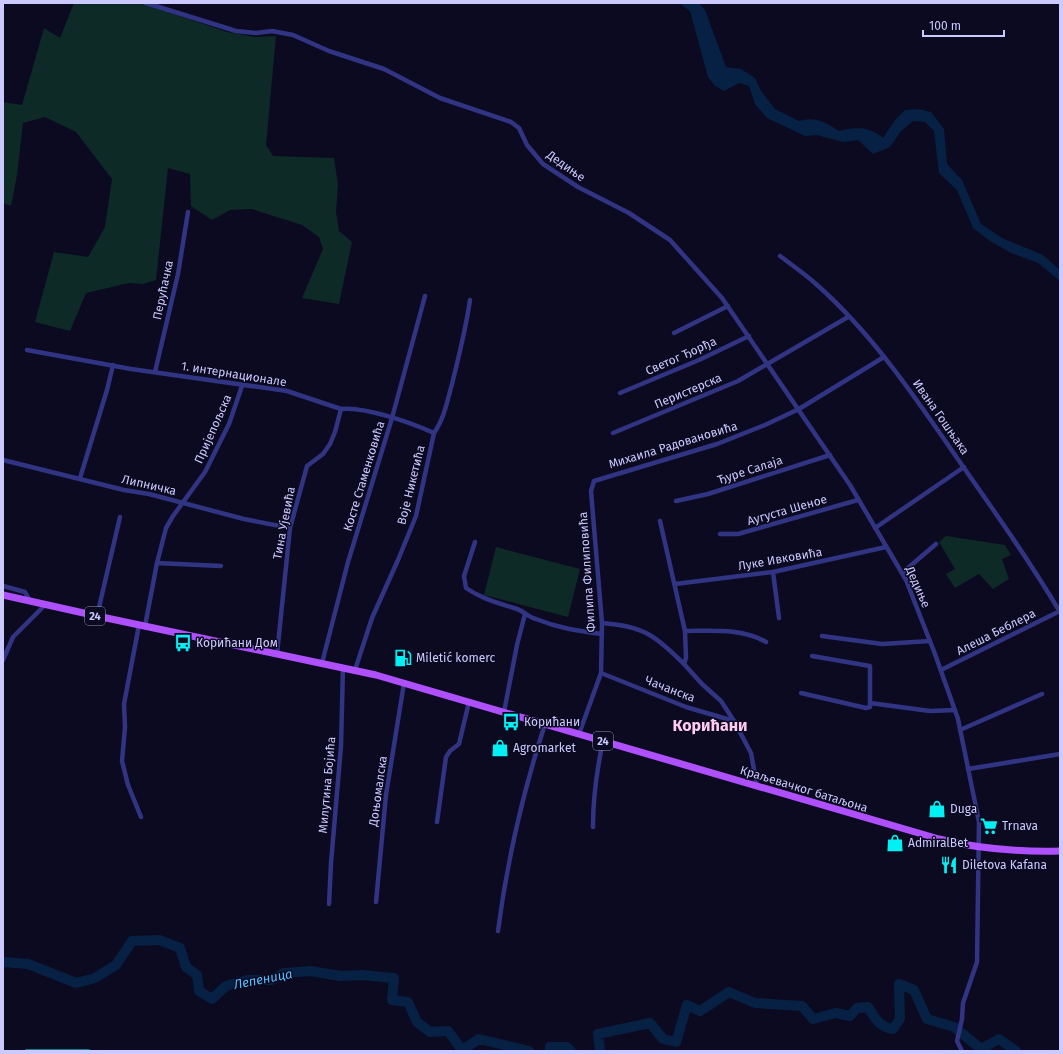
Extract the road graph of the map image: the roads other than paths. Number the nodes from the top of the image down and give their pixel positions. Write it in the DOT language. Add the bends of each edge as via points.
graph roads {
  1 [pos="146,3"];
  2 [pos="188,212"];
  3 [pos="780,256"];
  4 [pos="425,296"];
  5 [pos="470,300"];
  6 [pos="728,306"];
  7 [pos="848,317"];
  8 [pos="674,333"];
  9 [pos="749,336"];
  10 [pos="27,350"];
  11 [pos="884,356"];
  12 [pos="768,364"];
  13 [pos="113,365"];
  14 [pos="155,372"];
  15 [pos="242,386"];
  16 [pos="620,393"];
  17 [pos="341,409"];
  18 [pos="799,409"];
  19 [pos="392,418"];
  20 [pos="434,433"];
  21 [pos="613,433"];
  22 [pos="830,455"];
  23 [pos="3,460"];
  24 [pos="964,467"];
  25 [pos="80,478"];
  26 [pos="597,479"];
  27 [pos="858,500"];
  28 [pos="676,501"];
  29 [pos="181,504"];
  30 [pos="120,517"];
  31 [pos="660,521"];
  32 [pos="290,528"];
  33 [pos="875,528"];
  34 [pos="720,534"];
  35 [pos="474,542"];
  36 [pos="936,544"];
  37 [pos="886,547"];
  38 [pos="157,563"];
  39 [pos="221,566"];
  40 [pos="773,572"];
  41 [pos="902,573"];
  42 [pos="675,584"];
  43 [pos="3,586"];
  44 [pos="3,595"];
  45 [pos="30,601"];
  46 [pos="46,604"];
  47 [pos="1060,611"];
  48 [pos="525,614"];
  49 [pos="97,616"];
  50 [pos="779,618"];
  51 [pos="602,623"];
  52 [pos="142,626"];
  53 [pos="685,631"];
  54 [pos="602,634"];
  55 [pos="822,636"];
  56 [pos="930,641"];
  57 [pos="766,642"];
  58 [pos="277,654"];
  59 [pos="812,656"];
  60 [pos="3,660"];
  61 [pos="322,663"];
  62 [pos="684,664"];
  63 [pos="343,667"];
  64 [pos="355,670"];
  65 [pos="941,670"];
  66 [pos="601,672"];
  67 [pos="404,683"];
  68 [pos="801,694"];
  69 [pos="1042,694"];
  70 [pos="469,702"];
  71 [pos="870,702"];
  72 [pos="955,710"];
  73 [pos="504,712"];
  74 [pos="734,720"];
  75 [pos="545,724"];
  76 [pos="960,730"];
  77 [pos="580,734"];
  78 [pos="603,741"];
  79 [pos="1060,754"];
  80 [pos="968,769"];
  81 [pos="758,786"];
  82 [pos="141,817"];
  83 [pos="437,822"];
  84 [pos="593,827"];
  85 [pos="980,847"];
  86 [pos="1060,851"];
  87 [pos="376,902"];
  88 [pos="329,904"];
  89 [pos="498,931"];
  90 [pos="962,1051"];
  1 -- 6 [label="street, Дедиње" via="242,33 272,31 293,35 329,51 384,70 440,98 512,122 532,152 549,168 591,194 629,213 670,240"];
  2 -- 14 [label="street, Перућачка" via="178,274"];
  3 -- 7 [label="street, Ивана Гошњака" via="816,284"];
  4 -- 19 [label="street, Косте Стаменковића"];
  5 -- 20 [label="street, Воје Никетића" via="446,406"];
  6 -- 8 [label="street"];
  6 -- 9 [label="street, Дедиње"];
  7 -- 11 [label="street, Ивана Гошњака"];
  7 -- 12 [label="street"];
  9 -- 12 [label="street, Дедиње"];
  9 -- 16 [label="street, Светог Ђорђа"];
  10 -- 13 [label="street, 1. интернационале"];
  11 -- 18 [label="street, Михаила Радовановића"];
  11 -- 24 [label="street, Ивана Гошњака"];
  12 -- 18 [label="street, Дедиње"];
  12 -- 21 [label="street, Перистерска" via="738,381"];
  13 -- 14 [label="street, 1. интернационале"];
  13 -- 25 [label="street"];
  14 -- 15 [label="street, 1. интернационале"];
  15 -- 17 [label="street, 1. интернационале" via="287,391"];
  15 -- 29 [label="street, Пријепољска" via="229,424 205,472"];
  17 -- 19 [label="street, 1. интернационале" via="349,408"];
  17 -- 32 [label="street, Тина Ујевића" via="330,444 323,454 307,466"];
  18 -- 22 [label="street, Дедиње"];
  18 -- 26 [label="street, Михаила Радовановића" via="717,444"];
  19 -- 20 [label="street, 1. интернационале"];
  19 -- 61 [label="street, Косте Стаменковића" via="348,562"];
  20 -- 64 [label="street, Воје Никетића" via="416,516 372,618"];
  22 -- 27 [label="street, Дедиње"];
  22 -- 28 [label="street, Ђуре Салаја" via="708,494"];
  23 -- 25 [label="street, Липничка"];
  24 -- 33 [label="street"];
  24 -- 47 [label="street, Ивана Гошњака"];
  25 -- 29 [label="street, Липничка"];
  26 -- 51 [label="street, Филипа Филиповића" via="591,491"];
  27 -- 33 [label="street, Дедиње"];
  27 -- 34 [label="street, Аугуста Шеное" via="738,534"];
  29 -- 32 [label="street, Липничка"];
  29 -- 38 [label="street, Пријепољска" via="166,528"];
  30 -- 49 [label="street"];
  31 -- 42 [label="street"];
  32 -- 58 [label="street, Тина Ујевића"];
  33 -- 37 [label="street, Дедиње"];
  35 -- 48 [label="street" via="464,576 466,588 478,597"];
  36 -- 41 [label="street"];
  37 -- 40 [label="street, Луке Ивковића"];
  37 -- 41 [label="street, Дедиње"];
  38 -- 39 [label="street"];
  38 -- 52 [label="street, Пријепољска"];
  40 -- 42 [label="street, Луке Ивковића"];
  40 -- 50 [label="street"];
  41 -- 56 [label="street, Дедиње"];
  42 -- 53 [label="street"];
  43 -- 45 [label="street" via="25,592"];
  44 -- 45 [label="main road, Краљевачког батаљона / 24"];
  45 -- 46 [label="main road, Краљевачког батаљона / 24"];
  46 -- 49 [label="main road, Краљевачког батаљона / 24"];
  46 -- 60 [label="street" via="13,637"];
  47 -- 65 [label="street, Алеша Беблера"];
  48 -- 54 [label="street" via="566,630"];
  48 -- 73 [label="street" via="516,645"];
  49 -- 52 [label="main road, Краљевачког батаљона / 24"];
  51 -- 54 [label="street, Филипа Филиповића"];
  51 -- 62 [label="street" via="621,624 643,630 668,647"];
  52 -- 58 [label="main road, Краљевачког батаљона / 24"];
  52 -- 82 [label="street, Пријепољска" via="124,704 126,727 122,761 128,785"];
  53 -- 57 [label="street" via="742,632"];
  53 -- 62 [label="street"];
  54 -- 66 [label="street, Филипа Филиповића"];
  55 -- 56 [label="street" via="882,644"];
  56 -- 65 [label="street, Дедиње"];
  58 -- 61 [label="main road, Краљевачког батаљона / 24"];
  59 -- 71 [label="street" via="870,666"];
  61 -- 63 [label="main road, Краљевачког батаљона / 24"];
  62 -- 74 [label="street" via="721,701"];
  63 -- 64 [label="main road, Краљевачког батаљона / 24"];
  63 -- 88 [label="street, Милутина Бојића" via="341,746"];
  64 -- 67 [label="main road, Краљевачког батаљона / 24"];
  65 -- 72 [label="street, Дедиње"];
  66 -- 74 [label="street, Чачанска" via="686,707"];
  66 -- 77 [label="street, Филипа Филиповића"];
  67 -- 70 [label="main road, Краљевачког батаљона / 24"];
  67 -- 87 [label="street, Доњомалска" via="386,795"];
  68 -- 71 [label="street" via="866,708 870,706"];
  69 -- 76 [label="street"];
  70 -- 73 [label="main road, Краљевачког батаљона / 24"];
  70 -- 83 [label="street" via="459,744 446,757"];
  71 -- 72 [label="street" via="930,712"];
  72 -- 76 [label="street, Дедиње"];
  73 -- 75 [label="main road, Краљевачког батаљона / 24"];
  74 -- 81 [label="street" via="751,753"];
  75 -- 77 [label="main road, Краљевачког батаљона / 24"];
  75 -- 89 [label="street" via="515,832"];
  76 -- 80 [label="street, Дедиње"];
  77 -- 78 [label="main road, Краљевачког батаљона / 24"];
  78 -- 81 [label="main road, Краљевачког батаљона / 24"];
  78 -- 84 [label="street" via="597,768"];
  79 -- 80 [label="street"];
  80 -- 85 [label="street, Дедиње" via="979,822"];
  81 -- 85 [label="main road, Краљевачког батаљона / 24" via="926,836"];
  85 -- 86 [label="main road, Краљевачког батаљона / 24"];
  85 -- 90 [label="street, Дедиње" via="977,879 977,962 963,1003 957,1041"];
}
